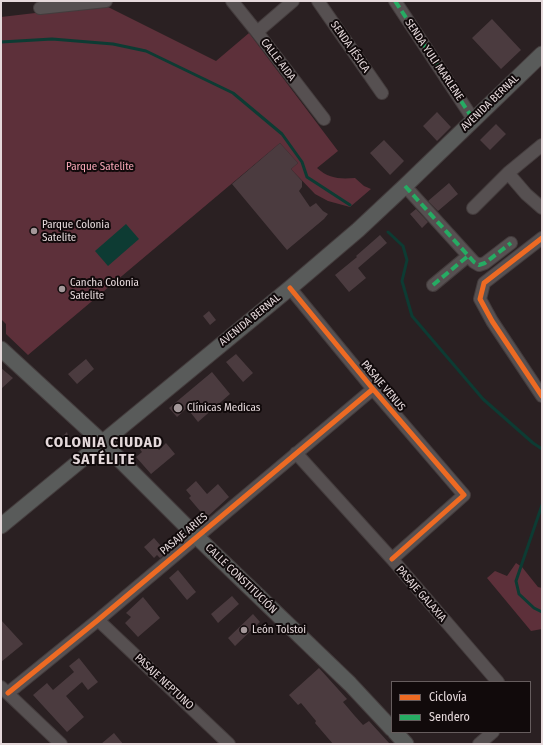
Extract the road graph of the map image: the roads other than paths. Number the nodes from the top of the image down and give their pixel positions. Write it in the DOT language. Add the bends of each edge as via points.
graph roads {
  1 [pos="106,1"];
  2 [pos="232,1"];
  3 [pos="292,1"];
  4 [pos="318,1"];
  5 [pos="395,1"];
  6 [pos="40,8"];
  7 [pos="257,32"];
  8 [pos="542,54"];
  9 [pos="382,93"];
  10 [pos="473,119"];
  11 [pos="324,120"];
  12 [pos="542,145"];
  13 [pos="508,173"];
  14 [pos="405,186"];
  15 [pos="473,208"];
  16 [pos="542,208"];
  17 [pos="542,238"];
  18 [pos="511,243"];
  19 [pos="468,256"];
  20 [pos="433,286"];
  21 [pos="290,288"];
  22 [pos="1,349"];
  23 [pos="373,389"];
  24 [pos="542,396"];
  25 [pos="102,442"];
  26 [pos="296,453"];
  27 [pos="1,526"];
  28 [pos="197,536"];
  29 [pos="392,560"];
  30 [pos="98,620"];
  31 [pos="497,681"];
  32 [pos="4,690"];
  33 [pos="391,728"];
  34 [pos="396,733"];
  35 [pos="492,733"];
  36 [pos="61,744"];
  37 [pos="229,744"];
  38 [pos="406,744"];
  39 [pos="479,744"];
  1 -- 6 [label="street"];
  2 -- 7 [label="street, CALLE AIDA"];
  3 -- 7 [label="street"];
  4 -- 9 [label="street, SENDA JÉSICA"];
  5 -- 10 [label="street, SENDA YULI MARLENE"];
  7 -- 11 [label="street, CALLE AIDA"];
  8 -- 10 [label="main road, AVENIDA BERNAL"];
  10 -- 14 [label="main road, AVENIDA BERNAL"];
  12 -- 13 [label="street"];
  13 -- 15 [label="street"];
  13 -- 16 [label="street"];
  14 -- 19 [label="street"];
  14 -- 21 [label="main road, AVENIDA BERNAL"];
  17 -- 24 [label="street" via="484,283 480,299"];
  18 -- 19 [label="street" via="479,265"];
  19 -- 20 [label="street"];
  21 -- 23 [label="street, PASAJE VENUS"];
  21 -- 25 [label="main road, AVENIDA BERNAL"];
  22 -- 25 [label="main road, CALLE CONSTITUCIÓN"];
  23 -- 26 [label="street, PASAJE ARIES"];
  23 -- 29 [label="street, PASAJE VENUS" via="464,495"];
  25 -- 27 [label="main road, AVENIDA BERNAL"];
  25 -- 28 [label="main road, CALLE CONSTITUCIÓN"];
  26 -- 28 [label="street, PASAJE ARIES"];
  26 -- 29 [label="street, PASAJE GALAXIA"];
  28 -- 30 [label="street, PASAJE ARIES"];
  28 -- 33 [label="main road, CALLE CONSTITUCIÓN" via="350,684"];
  29 -- 31 [label="street, PASAJE GALAXIA"];
  30 -- 32 [label="street, PASAJE ARIES"];
  30 -- 37 [label="street, PASAJE NEPTUNO"];
  32 -- 36 [label="street"];
  34 -- 38 [label="main road"];
  35 -- 39 [label="street"];
}
